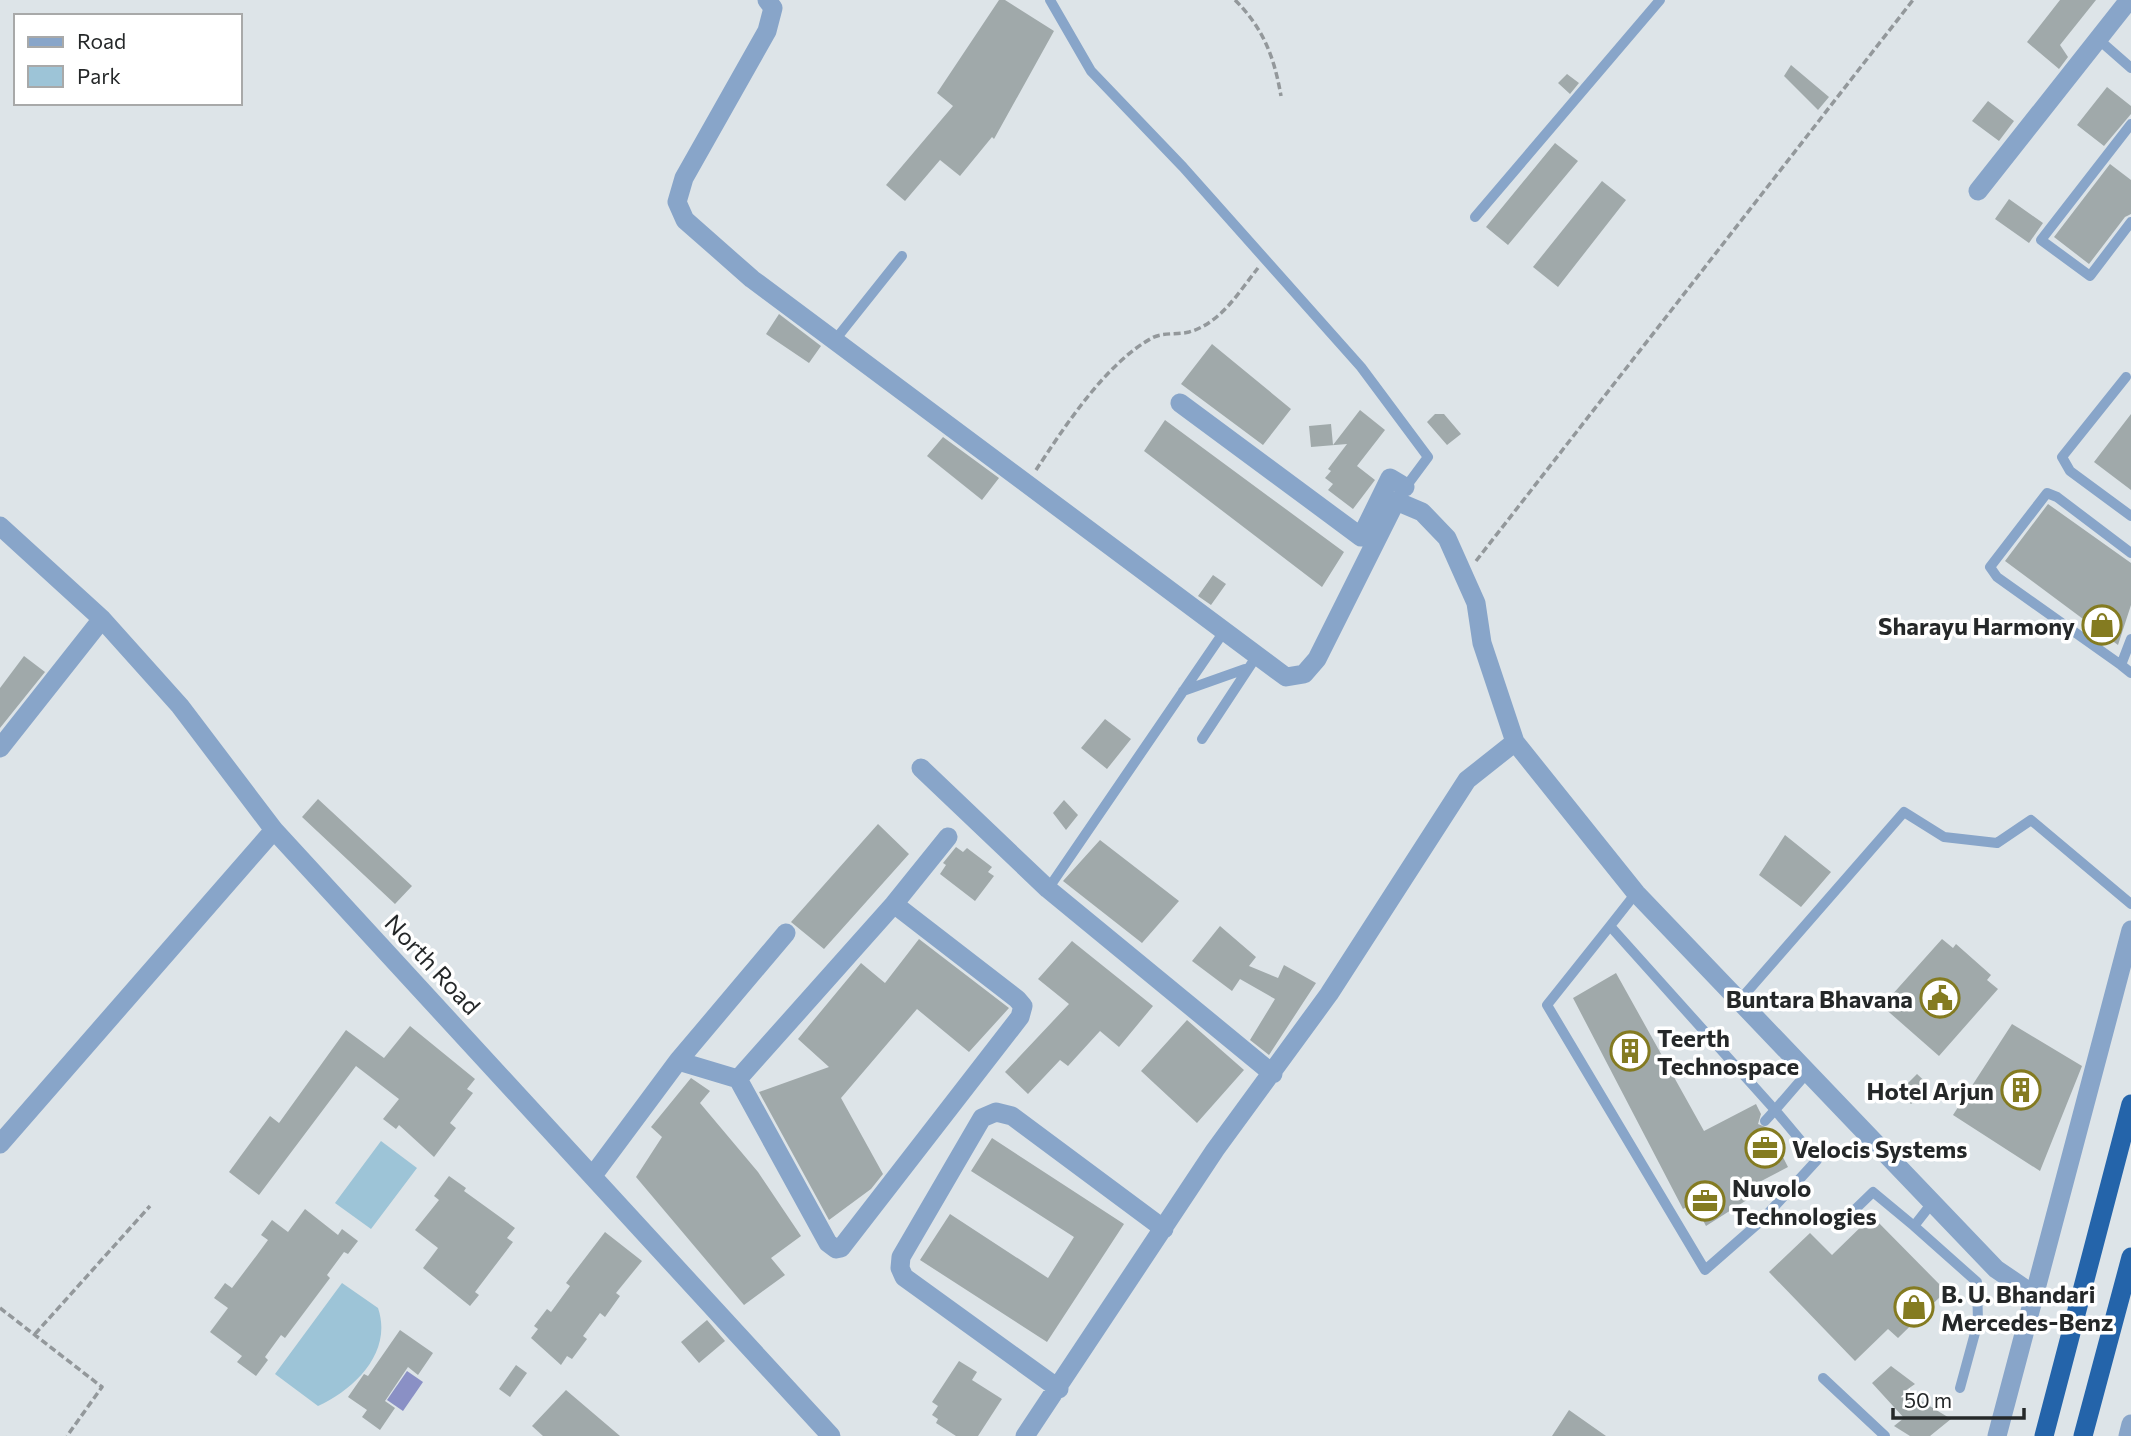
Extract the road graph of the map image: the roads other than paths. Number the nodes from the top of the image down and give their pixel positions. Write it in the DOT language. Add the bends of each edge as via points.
graph roads {
  1 [pos="767,0"];
  2 [pos="1050,0"];
  3 [pos="1660,0"];
  4 [pos="2129,0"];
  5 [pos="2098,39"];
  6 [pos="2131,68"];
  7 [pos="2131,124"];
  8 [pos="1978,191"];
  9 [pos="1475,217"];
  10 [pos="2131,222"];
  11 [pos="902,256"];
  12 [pos="835,340"];
  13 [pos="2126,377"];
  14 [pos="1180,403"];
  15 [pos="1401,494"];
  16 [pos="2131,516"];
  17 [pos="0,526"];
  18 [pos="2131,553"];
  19 [pos="102,619"];
  20 [pos="1223,633"];
  21 [pos="2131,639"];
  22 [pos="1251,663"];
  23 [pos="2121,665"];
  24 [pos="2131,673"];
  25 [pos="1183,691"];
  26 [pos="1202,739"];
  27 [pos="1515,742"];
  28 [pos="0,748"];
  29 [pos="921,768"];
  30 [pos="274,830"];
  31 [pos="948,838"];
  32 [pos="1048,889"];
  33 [pos="1636,893"];
  34 [pos="894,904"];
  35 [pos="2131,904"];
  36 [pos="1610,926"];
  37 [pos="2131,930"];
  38 [pos="786,933"];
  39 [pos="1739,1001"];
  40 [pos="678,1061"];
  41 [pos="1807,1073"];
  42 [pos="1273,1074"];
  43 [pos="738,1079"];
  44 [pos="2131,1104"];
  45 [pos="1775,1110"];
  46 [pos="1765,1121"];
  47 [pos="0,1144"];
  48 [pos="594,1174"];
  49 [pos="1932,1203"];
  50 [pos="1840,1224"];
  51 [pos="1914,1226"];
  52 [pos="1164,1229"];
  53 [pos="2131,1256"];
  54 [pos="2034,1295"];
  55 [pos="1823,1378"];
  56 [pos="1960,1388"];
  57 [pos="1059,1389"];
  58 [pos="2131,1424"];
  59 [pos="831,1436"];
  60 [pos="1026,1436"];
  61 [pos="1885,1436"];
  62 [pos="1997,1436"];
  63 [pos="2044,1436"];
  64 [pos="2082,1436"];
  65 [pos="2128,1436"];
  1 -- 12 [label="street" via="773,8 767,30 684,178 677,202 685,220 752,279"];
  2 -- 15 [label="lane" via="1091,71 1361,367 1428,457"];
  3 -- 9 [label="lane"];
  4 -- 5 [label="street"];
  5 -- 6 [label="lane"];
  5 -- 8 [label="street"];
  7 -- 10 [label="lane" via="2041,240 2090,276"];
  11 -- 12 [label="lane"];
  12 -- 20 [label="street"];
  13 -- 16 [label="lane" via="2063,457 2070,471"];
  14 -- 15 [label="street" via="1361,537 1390,478"];
  15 -- 22 [label="street" via="1317,659 1304,674 1286,677"];
  15 -- 27 [label="street" via="1447,538 1476,603 1482,643"];
  17 -- 19 [label="street, North Road"];
  18 -- 23 [label="lane" via="2047,494 1990,567 1997,577"];
  19 -- 28 [label="street"];
  19 -- 30 [label="street, North Road" via="180,706"];
  20 -- 22 [label="street"];
  20 -- 25 [label="lane"];
  21 -- 23 [label="lane"];
  22 -- 25 [label="lane"];
  22 -- 26 [label="lane"];
  23 -- 24 [label="lane"];
  25 -- 32 [label="lane"];
  27 -- 33 [label="street"];
  27 -- 42 [label="street" via="1467,780"];
  29 -- 32 [label="street"];
  30 -- 47 [label="street"];
  30 -- 48 [label="street, North Road"];
  31 -- 34 [label="street"];
  32 -- 42 [label="street"];
  33 -- 36 [label="lane"];
  33 -- 39 [label="street"];
  34 -- 43 [label="street"];
  34 -- 43 [label="street" via="1023,1006 1020,1017 841,1248 828,1243"];
  35 -- 39 [label="lane" via="2031,820 1997,843 1944,837 1904,812"];
  36 -- 45 [label="lane"];
  36 -- 45 [label="lane" via="1547,1006 1705,1270 1760,1221 1817,1160"];
  37 -- 54 [label="street"];
  38 -- 40 [label="street"];
  39 -- 41 [label="street"];
  40 -- 43 [label="street"];
  40 -- 48 [label="street"];
  41 -- 45 [label="lane"];
  41 -- 49 [label="street"];
  42 -- 52 [label="street" via="1215,1150"];
  44 -- 63 [label="highway"];
  45 -- 46 [label="lane"];
  48 -- 59 [label="street, North Road"];
  49 -- 51 [label="lane"];
  49 -- 54 [label="street" via="1996,1269"];
  50 -- 51 [label="lane" via="1873,1192"];
  51 -- 56 [label="lane" via="1977,1282 1978,1322"];
  52 -- 57 [label="street"];
  52 -- 57 [label="street" via="1012,1116 996,1112 982,1118 901,1257 900,1268 904,1277"];
  53 -- 64 [label="highway"];
  54 -- 62 [label="street"];
  55 -- 61 [label="lane"];
  57 -- 60 [label="street"];
  58 -- 65 [label="street"];
}
